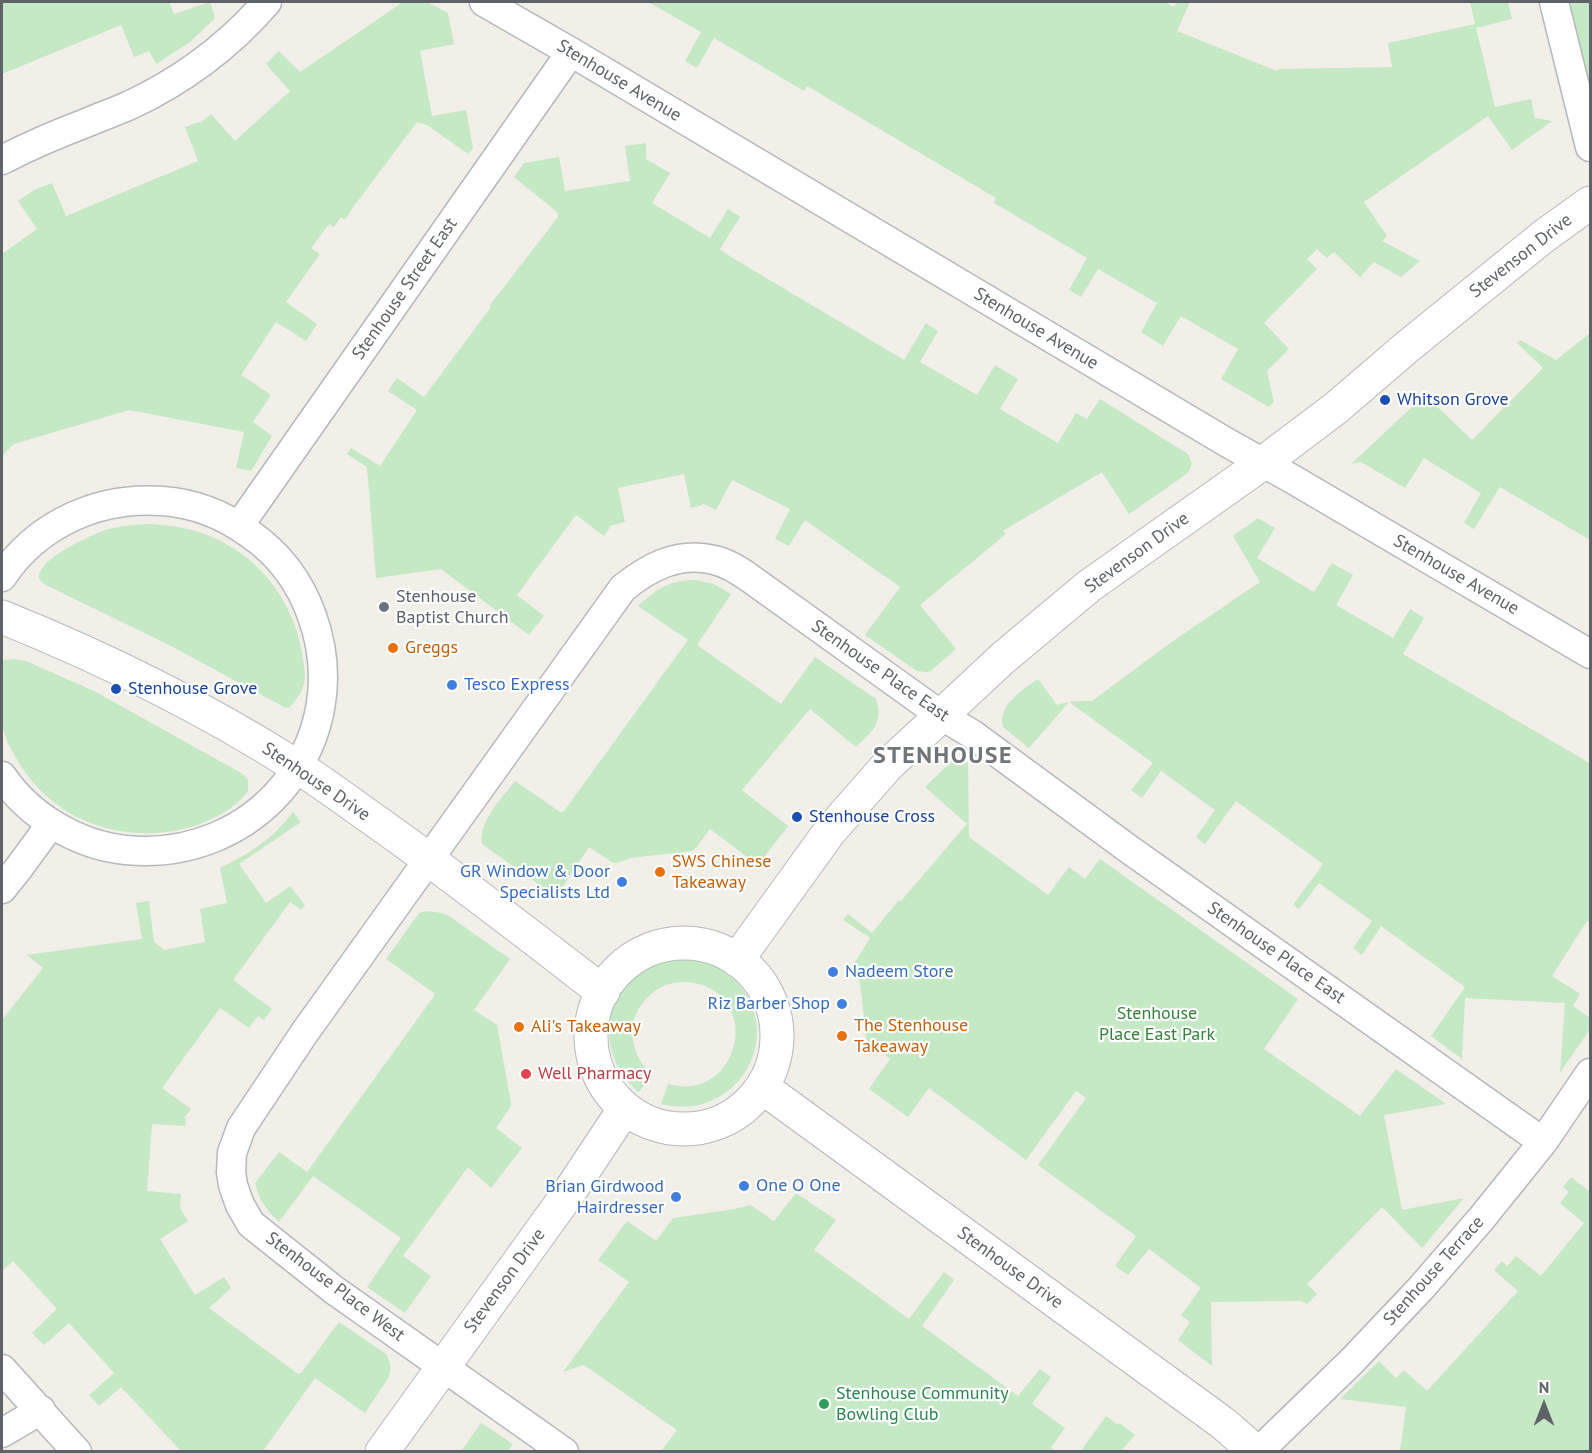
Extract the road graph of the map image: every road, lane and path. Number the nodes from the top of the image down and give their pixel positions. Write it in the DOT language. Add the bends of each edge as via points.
graph roads {
  1 [pos="267,2"];
  2 [pos="484,2"];
  3 [pos="1554,2"];
  4 [pos="572,52"];
  5 [pos="1590,147"];
  6 [pos="2,160"];
  7 [pos="1590,203"];
  8 [pos="1263,463"];
  9 [pos="239,526"];
  10 [pos="2,576"];
  11 [pos="2,617"];
  12 [pos="1590,654"];
  13 [pos="942,716"];
  14 [pos="298,767"];
  15 [pos="2,776"];
  16 [pos="51,824"];
  17 [pos="430,859"];
  18 [pos="2,889"];
  19 [pos="737,960"];
  20 [pos="603,992"];
  21 [pos="1590,1073"];
  22 [pos="762,1087"];
  23 [pos="626,1108"];
  24 [pos="1543,1142"];
  25 [pos="443,1366"];
  26 [pos="2,1370"];
  27 [pos="40,1410"];
  28 [pos="2,1433"];
  29 [pos="77,1452"];
  30 [pos="382,1452"];
  31 [pos="564,1452"];
  32 [pos="1257,1452"];
  1 -- 6 [label="street" via="219,49 161,89"];
  2 -- 4 [label="street, Stenhouse Avenue"];
  3 -- 5 [label="street"];
  4 -- 8 [label="street, Stenhouse Avenue"];
  4 -- 9 [label="street, Stenhouse Street East"];
  7 -- 8 [label="street, Stevenson Drive"];
  8 -- 12 [label="street, Stenhouse Avenue"];
  8 -- 13 [label="street, Stevenson Drive" via="1089,586 1003,657"];
  9 -- 10 [label="street" via="173,501 103,505 39,536"];
  9 -- 14 [label="street" via="276,555 289,571 309,607 321,647 321,698 315,729"];
  11 -- 14 [label="street, Stenhouse Drive" via="146,681"];
  13 -- 17 [label="street, Stenhouse Place East" via="732,566 688,557 665,562 623,588"];
  13 -- 19 [label="street, Stevenson Drive" via="887,766 830,831"];
  13 -- 24 [label="street, Stenhouse Place East"];
  14 -- 16 [label="street" via="268,803 231,831 175,850 116,849 94,844"];
  14 -- 17 [label="street, Stenhouse Drive"];
  15 -- 16 [label="street" via="33,811"];
  16 -- 18 [label="street"];
  17 -- 20 [label="street, Stenhouse Drive"];
  17 -- 25 [label="street, Stenhouse Place West" via="250,1113 235,1142 231,1172 240,1205 252,1224 334,1290"];
  19 -- 20 [label="street" via="722,951 688,943 654,948 612,977"];
  19 -- 22 [label="street" via="759,982 775,1018 774,1058"];
  20 -- 23 [label="street" via="595,1008 591,1045 602,1080"];
  21 -- 24 [label="street, Stenhouse Terrace"];
  22 -- 23 [label="street" via="740,1110 698,1128 652,1124"];
  22 -- 32 [label="street, Stenhouse Drive"];
  23 -- 25 [label="street, Stevenson Drive"];
  24 -- 32 [label="street, Stenhouse Terrace" via="1422,1287"];
  25 -- 30 [label="street, Stevenson Drive"];
  25 -- 31 [label="street, Stenhouse Place West"];
  26 -- 27 [label="street"];
  27 -- 28 [label="street"];
  27 -- 29 [label="street"];
}
